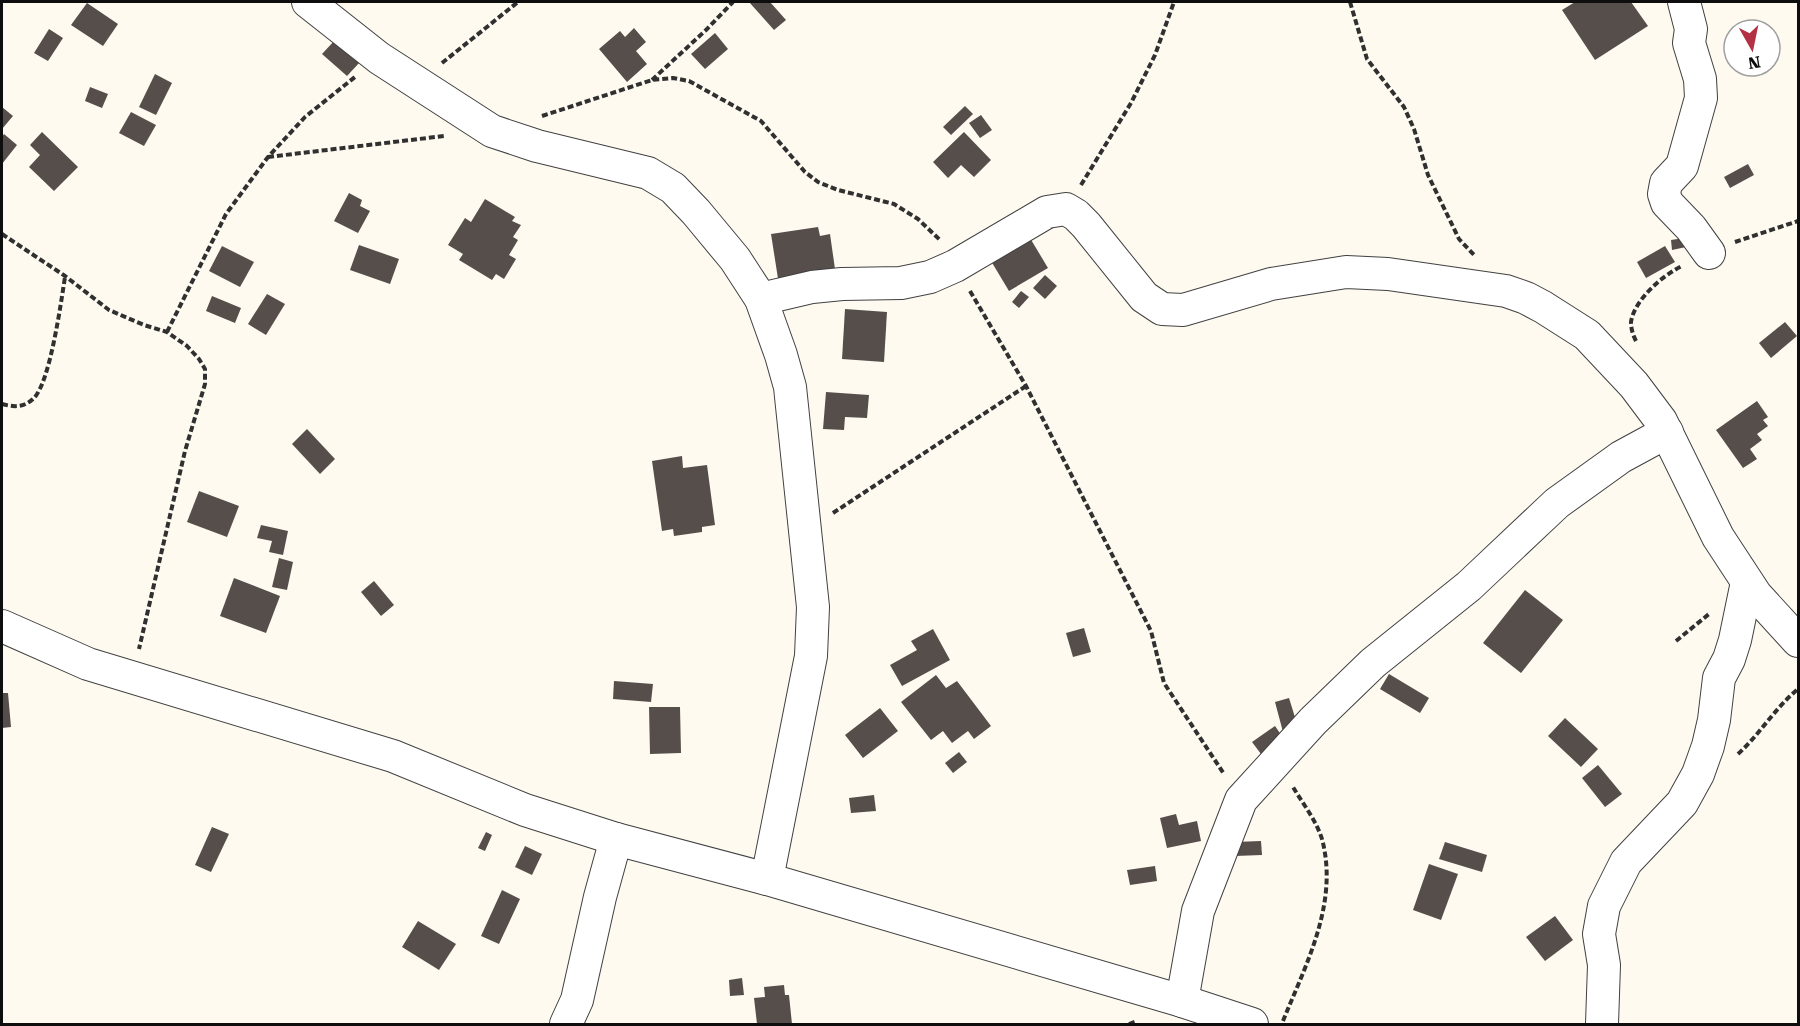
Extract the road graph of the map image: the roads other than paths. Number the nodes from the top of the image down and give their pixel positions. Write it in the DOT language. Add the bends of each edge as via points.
graph roads {
  1 [pos="308,2"];
  2 [pos="1684,2"];
  3 [pos="1709,253"];
  4 [pos="761,299"];
  5 [pos="1667,432"];
  6 [pos="1747,582"];
  7 [pos="2,626"];
  8 [pos="1798,641"];
  9 [pos="616,839"];
  10 [pos="768,879"];
  11 [pos="1182,1001"];
  12 [pos="566,1024"];
  13 [pos="1252,1024"];
  14 [pos="1602,1024"];
  1 -- 4 [label="street" via="379,58 492,130 537,146 648,173 673,188 729,251"];
  2 -- 3 [label="street" via="1701,98 1682,166 1666,183 1664,194 1667,203"];
  4 -- 5 [label="street" via="812,287 902,284 930,278 1047,212 1066,209 1086,225 1144,297 1162,309 1182,310 1271,284 1346,272 1506,291 1526,298 1587,335 1635,385"];
  4 -- 10 [label="street" via="790,387 813,607 811,656"];
  5 -- 6 [label="street" via="1718,537"];
  5 -- 11 [label="street" via="1621,457 1557,503 1469,586 1373,663 1241,800 1198,911"];
  6 -- 8 [label="street"];
  6 -- 14 [label="street" via="1735,640 1719,678 1714,720 1698,774 1682,803 1626,862 1604,906 1599,933 1604,965"];
  7 -- 9 [label="street" via="88,664 393,756 525,810"];
  9 -- 10 [label="street"];
  9 -- 12 [label="street" via="577,1000"];
  10 -- 11 [label="street"];
  11 -- 13 [label="street"];
}
